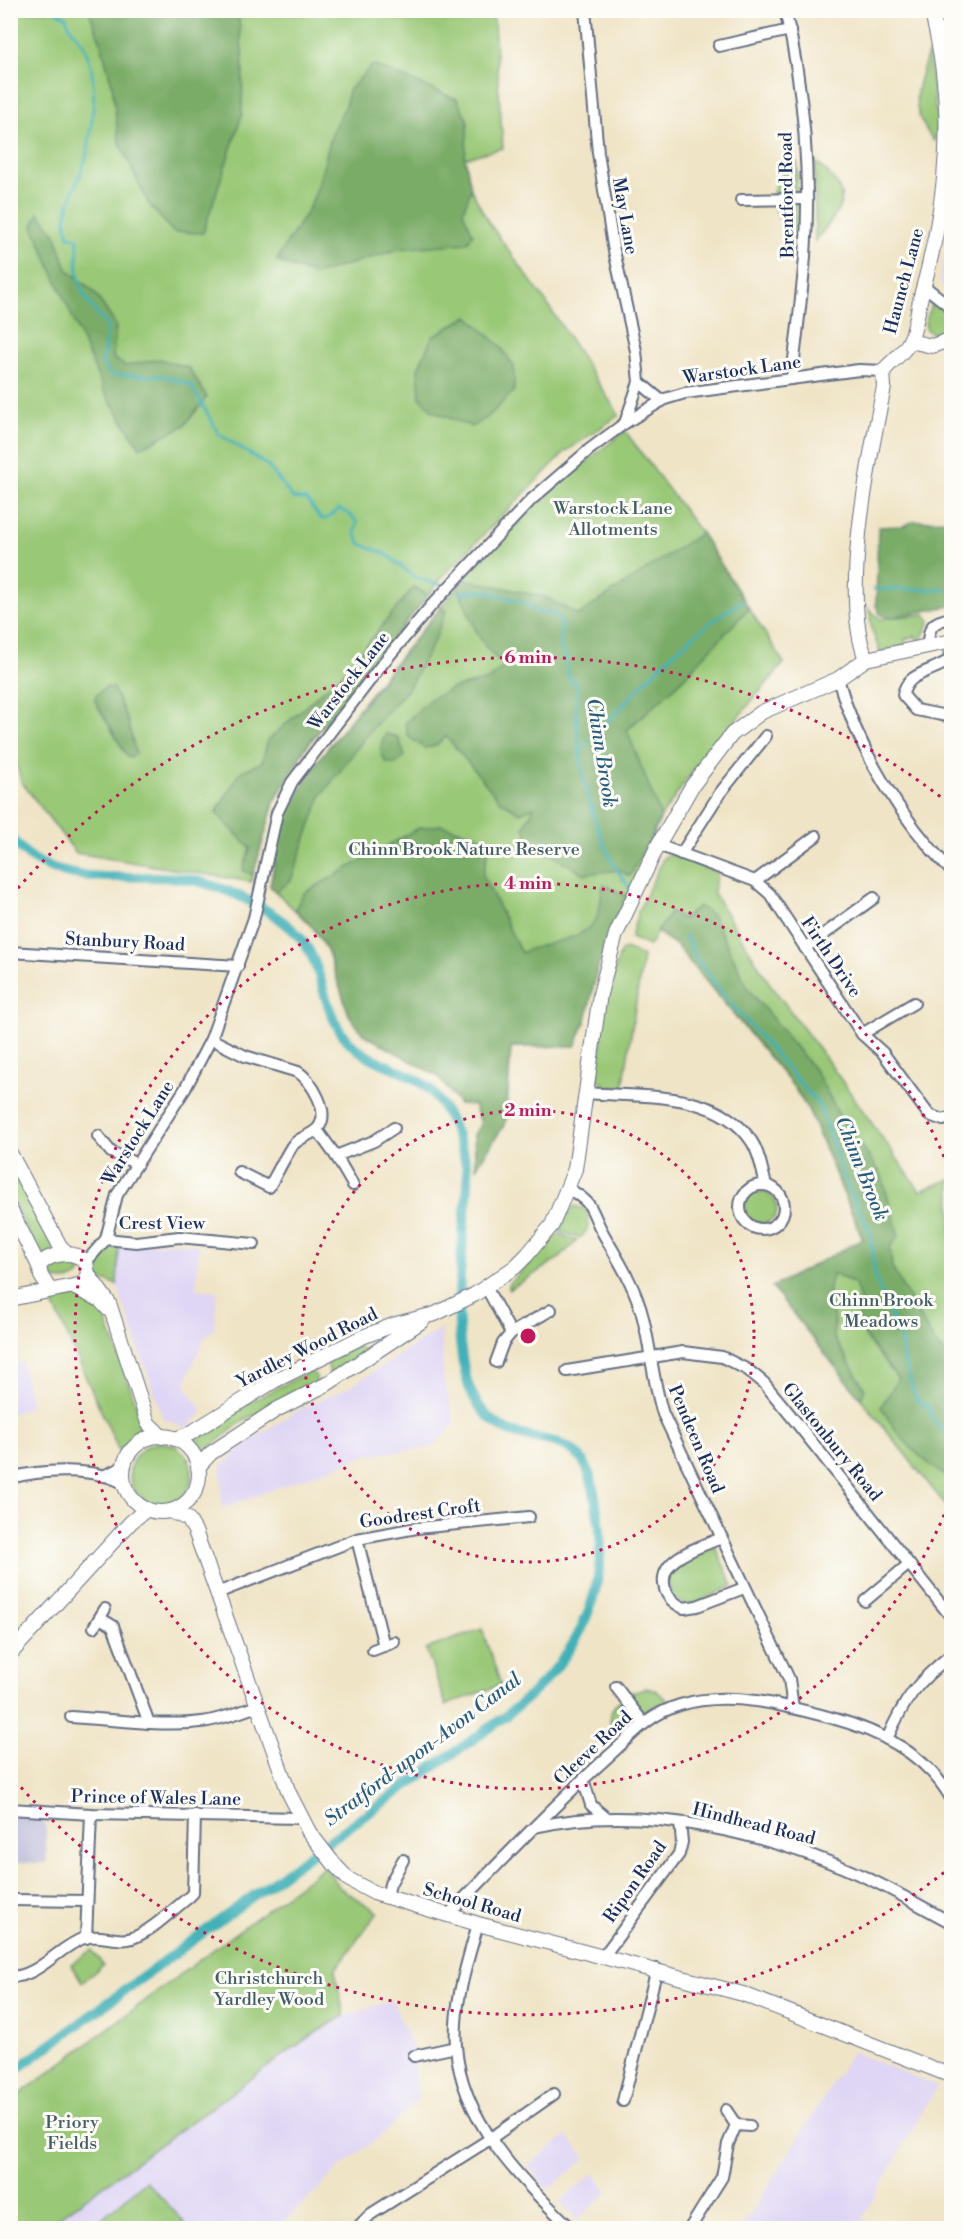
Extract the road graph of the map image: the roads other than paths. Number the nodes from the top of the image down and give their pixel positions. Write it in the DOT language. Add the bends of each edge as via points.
graph roads {
  1 [pos="585,10"];
  2 [pos="785,10"];
  3 [pos="931,10"];
  4 [pos="790,30"];
  5 [pos="719,46"];
  6 [pos="950,117"];
  7 [pos="805,199"];
  8 [pos="741,200"];
  9 [pos="924,286"];
  10 [pos="951,308"];
  11 [pos="951,339"];
  12 [pos="910,341"];
  13 [pos="883,371"];
  14 [pos="792,379"];
  15 [pos="639,382"];
  16 [pos="662,401"];
  17 [pos="625,423"];
  18 [pos="951,618"];
  19 [pos="951,641"];
  20 [pos="928,646"];
  21 [pos="866,659"];
  22 [pos="838,679"];
  23 [pos="951,717"];
  24 [pos="766,736"];
  25 [pos="816,836"];
  26 [pos="658,845"];
  27 [pos="681,854"];
  28 [pos="951,872"];
  29 [pos="755,881"];
  30 [pos="874,898"];
  31 [pos="805,948"];
  32 [pos="10,952"];
  33 [pos="238,966"];
  34 [pos="914,1003"];
  35 [pos="862,1034"];
  36 [pos="211,1039"];
  37 [pos="585,1093"];
  38 [pos="951,1117"];
  39 [pos="394,1128"];
  40 [pos="317,1130"];
  41 [pos="98,1136"];
  42 [pos="10,1153"];
  43 [pos="336,1155"];
  44 [pos="137,1164"];
  45 [pos="239,1172"];
  46 [pos="353,1185"];
  47 [pos="766,1185"];
  48 [pos="568,1190"];
  49 [pos="10,1209"];
  50 [pos="106,1239"];
  51 [pos="254,1244"];
  52 [pos="68,1254"];
  53 [pos="87,1268"];
  54 [pos="40,1271"];
  55 [pos="486,1287"];
  56 [pos="75,1288"];
  57 [pos="50,1290"];
  58 [pos="28,1295"];
  59 [pos="10,1299"];
  60 [pos="551,1311"];
  61 [pos="432,1315"];
  62 [pos="113,1316"];
  63 [pos="512,1333"];
  64 [pos="362,1337"];
  65 [pos="371,1355"];
  66 [pos="649,1356"];
  67 [pos="313,1362"];
  68 [pos="496,1362"];
  69 [pos="567,1371"];
  70 [pos="327,1384"];
  71 [pos="148,1423"];
  72 [pos="169,1438"];
  73 [pos="144,1441"];
  74 [pos="124,1466"];
  75 [pos="198,1467"];
  76 [pos="103,1476"];
  77 [pos="10,1478"];
  78 [pos="125,1484"];
  79 [pos="195,1493"];
  80 [pos="132,1498"];
  81 [pos="147,1509"];
  82 [pos="170,1511"];
  83 [pos="529,1517"];
  84 [pos="131,1522"];
  85 [pos="195,1531"];
  86 [pos="721,1538"];
  87 [pos="357,1539"];
  88 [pos="909,1564"];
  89 [pos="744,1588"];
  90 [pos="217,1593"];
  91 [pos="865,1601"];
  92 [pos="100,1618"];
  93 [pos="951,1618"];
  94 [pos="384,1646"];
  95 [pos="10,1654"];
  96 [pos="951,1654"];
  97 [pos="616,1687"];
  98 [pos="257,1707"];
  99 [pos="793,1708"];
  100 [pos="71,1717"];
  101 [pos="644,1722"];
  102 [pos="149,1723"];
  103 [pos="887,1739"];
  104 [pos="583,1779"];
  105 [pos="951,1800"];
  106 [pos="10,1809"];
  107 [pos="91,1814"];
  108 [pos="195,1815"];
  109 [pos="604,1816"];
  110 [pos="301,1818"];
  111 [pos="680,1823"];
  112 [pos="534,1827"];
  113 [pos="403,1860"];
  114 [pos="387,1897"];
  115 [pos="12,1900"];
  116 [pos="87,1901"];
  117 [pos="449,1914"];
  118 [pos="951,1923"];
  119 [pos="478,1924"];
  120 [pos="86,1938"];
  121 [pos="603,1957"];
  122 [pos="657,1970"];
  123 [pos="10,1977"];
  124 [pos="456,2046"];
  125 [pos="414,2056"];
  126 [pos="951,2076"];
  127 [pos="554,2094"];
  128 [pos="623,2100"];
  129 [pos="726,2110"];
  130 [pos="736,2125"];
  131 [pos="750,2126"];
  132 [pos="490,2139"];
  133 [pos="565,2226"];
  134 [pos="357,2229"];
  135 [pos="690,2229"];
  1 -- 15 [label="street, May Lane" via="598,153"];
  2 -- 4 [label="street, Brentford Road"];
  3 -- 6 [label="street, Haunch Lane"];
  4 -- 5 [label="street"];
  4 -- 7 [label="street, Brentford Road" via="802,118"];
  6 -- 9 [label="street, Haunch Lane" via="943,196"];
  7 -- 8 [label="street"];
  7 -- 14 [label="street, Brentford Road" via="805,256"];
  9 -- 10 [label="street"];
  9 -- 12 [label="street, Haunch Lane"];
  11 -- 12 [label="street" via="932,346"];
  12 -- 13 [label="street, Haunch Lane"];
  13 -- 14 [label="street, Warstock Lane" via="859,370"];
  13 -- 21 [label="street" via="884,387 859,545 857,615"];
  14 -- 16 [label="street, Warstock Lane" via="685,393"];
  15 -- 16 [label="street"];
  15 -- 17 [label="street, May Lane"];
  16 -- 17 [label="street, Warstock Lane"];
  17 -- 33 [label="street, Warstock Lane" via="531,500 431,606 292,782 277,813 254,918"];
  18 -- 20 [label="street" via="934,622"];
  19 -- 20 [label="street, Yardley Wood Road"];
  19 -- 23 [label="street" via="949,660 910,680 903,695 916,710"];
  20 -- 21 [label="street, Yardley Wood Road"];
  21 -- 22 [label="street, Yardley Wood Road"];
  22 -- 26 [label="street, Yardley Wood Road" via="762,712 732,734 692,786"];
  22 -- 28 [label="street" via="878,773 912,825"];
  24 -- 27 [label="street" via="720,793"];
  25 -- 29 [label="street"];
  26 -- 27 [label="street, Firth Drive"];
  26 -- 37 [label="street, Yardley Wood Road" via="616,934 600,994"];
  27 -- 29 [label="street, Firth Drive"];
  29 -- 31 [label="street, Firth Drive" via="770,894"];
  30 -- 31 [label="street"];
  31 -- 35 [label="street, Firth Drive"];
  32 -- 33 [label="street, Stanbury Road"];
  33 -- 36 [label="street, Warstock Lane"];
  34 -- 35 [label="street"];
  35 -- 38 [label="street, Firth Drive" via="883,1053 929,1114 943,1120"];
  36 -- 40 [label="street" via="245,1056 266,1060 305,1077 322,1111 323,1122"];
  36 -- 44 [label="street, Warstock Lane" via="185,1089"];
  37 -- 47 [label="street" via="687,1101 717,1112 740,1126 752,1142"];
  37 -- 48 [label="street, Yardley Wood Road" via="581,1142"];
  39 -- 43 [label="street" via="374,1141"];
  40 -- 43 [label="street"];
  40 -- 45 [label="street" via="294,1144 269,1187"];
  41 -- 44 [label="street" via="111,1152"];
  42 -- 52 [label="street"];
  43 -- 46 [label="street"];
  44 -- 50 [label="street, Warstock Lane" via="117,1195"];
  47 -- 47 [label="street" via="782,1198 783,1212 776,1223 756,1228 744,1220 742,1198 752,1187"];
  48 -- 55 [label="street, Yardley Wood Road" via="552,1225 539,1241 515,1267"];
  48 -- 66 [label="street, Pendeen Road" via="588,1200 624,1270 643,1319"];
  49 -- 54 [label="street"];
  50 -- 51 [label="street, Crest View" via="136,1242 179,1237"];
  50 -- 53 [label="street, Warstock Lane"];
  52 -- 53 [label="street" via="79,1256"];
  52 -- 54 [label="street" via="53,1256"];
  53 -- 56 [label="street" via="83,1284"];
  53 -- 62 [label="street"];
  54 -- 57 [label="street"];
  54 -- 58 [label="street"];
  55 -- 61 [label="street, Yardley Wood Road"];
  55 -- 63 [label="street"];
  56 -- 57 [label="street"];
  56 -- 62 [label="street" via="100,1300"];
  57 -- 58 [label="street"];
  58 -- 59 [label="street"];
  60 -- 63 [label="street"];
  61 -- 64 [label="street, Yardley Wood Road"];
  61 -- 65 [label="street, Yardley Wood Road"];
  62 -- 71 [label="street"];
  63 -- 68 [label="street" via="503,1343"];
  64 -- 65 [label="street"];
  64 -- 67 [label="street, Yardley Wood Road"];
  65 -- 70 [label="street, Yardley Wood Road"];
  66 -- 69 [label="street, Glastonbury Road"];
  66 -- 86 [label="street, Pendeen Road" via="663,1413"];
  66 -- 88 [label="street, Glastonbury Road" via="703,1353 748,1370 764,1383"];
  67 -- 70 [label="street" via="323,1372"];
  67 -- 72 [label="street, Yardley Wood Road" via="274,1381 189,1434"];
  70 -- 75 [label="street, Yardley Wood Road" via="276,1410 211,1453"];
  71 -- 72 [label="street"];
  71 -- 73 [label="street"];
  72 -- 73 [label="street"];
  72 -- 75 [label="street" via="192,1452"];
  73 -- 74 [label="street" via="132,1450"];
  74 -- 76 [label="street"];
  74 -- 78 [label="street"];
  75 -- 79 [label="street"];
  76 -- 77 [label="street" via="45,1473"];
  76 -- 78 [label="street"];
  78 -- 80 [label="street"];
  79 -- 82 [label="street" via="183,1506"];
  79 -- 85 [label="street, School Road"];
  80 -- 81 [label="street"];
  80 -- 84 [label="street"];
  81 -- 82 [label="street"];
  81 -- 84 [label="street"];
  82 -- 85 [label="street, School Road" via="188,1519"];
  83 -- 87 [label="street, Goodrest Croft" via="417,1528"];
  84 -- 95 [label="street"];
  85 -- 90 [label="street, School Road"];
  86 -- 89 [label="street, Pendeen Road"];
  86 -- 89 [label="street" via="668,1565 663,1582 666,1594 684,1608"];
  87 -- 90 [label="street, Goodrest Croft"];
  87 -- 94 [label="street"];
  88 -- 91 [label="street"];
  88 -- 93 [label="street, Glastonbury Road"];
  89 -- 99 [label="street, Pendeen Road" via="789,1679"];
  90 -- 98 [label="street, School Road"];
  92 -- 102 [label="street" via="113,1626"];
  96 -- 103 [label="street" via="921,1679 900,1708"];
  97 -- 101 [label="street"];
  98 -- 102 [label="street" via="196,1725"];
  98 -- 110 [label="street, School Road"];
  99 -- 101 [label="street, Cleeve Road" via="746,1701 706,1701 677,1706"];
  99 -- 103 [label="street, Cleeve Road" via="843,1721"];
  100 -- 102 [label="street"];
  101 -- 104 [label="street, Cleeve Road"];
  103 -- 105 [label="street, Cleeve Road" via="919,1757 940,1780"];
  104 -- 109 [label="street" via="591,1805"];
  104 -- 112 [label="street, Cleeve Road"];
  106 -- 107 [label="street, Prince of Wales Lane"];
  107 -- 108 [label="street, Prince of Wales Lane"];
  107 -- 116 [label="street"];
  108 -- 110 [label="street, Prince of Wales Lane"];
  108 -- 120 [label="street" via="193,1893 133,1938"];
  109 -- 111 [label="street, Hindhead Road"];
  109 -- 112 [label="street, Hindhead Road"];
  110 -- 114 [label="street, School Road" via="348,1879"];
  111 -- 118 [label="street, Hindhead Road" via="806,1852 870,1879"];
  111 -- 121 [label="street, Ripon Road" via="679,1854"];
  112 -- 117 [label="street, Cleeve Road"];
  113 -- 114 [label="street"];
  114 -- 117 [label="street, School Road"];
  115 -- 116 [label="street"];
  116 -- 120 [label="street"];
  117 -- 119 [label="street, School Road"];
  119 -- 121 [label="street, School Road"];
  119 -- 124 [label="street" via="458,2010"];
  120 -- 123 [label="street" via="35,1969"];
  121 -- 122 [label="street, School Road"];
  122 -- 126 [label="street, School Road" via="742,1994"];
  122 -- 128 [label="street"];
  124 -- 125 [label="street"];
  124 -- 132 [label="street" via="468,2097"];
  127 -- 132 [label="street"];
  129 -- 130 [label="street"];
  130 -- 131 [label="street"];
  130 -- 135 [label="street" via="722,2177"];
  132 -- 133 [label="street"];
  132 -- 134 [label="street" via="370,2214"];
}
